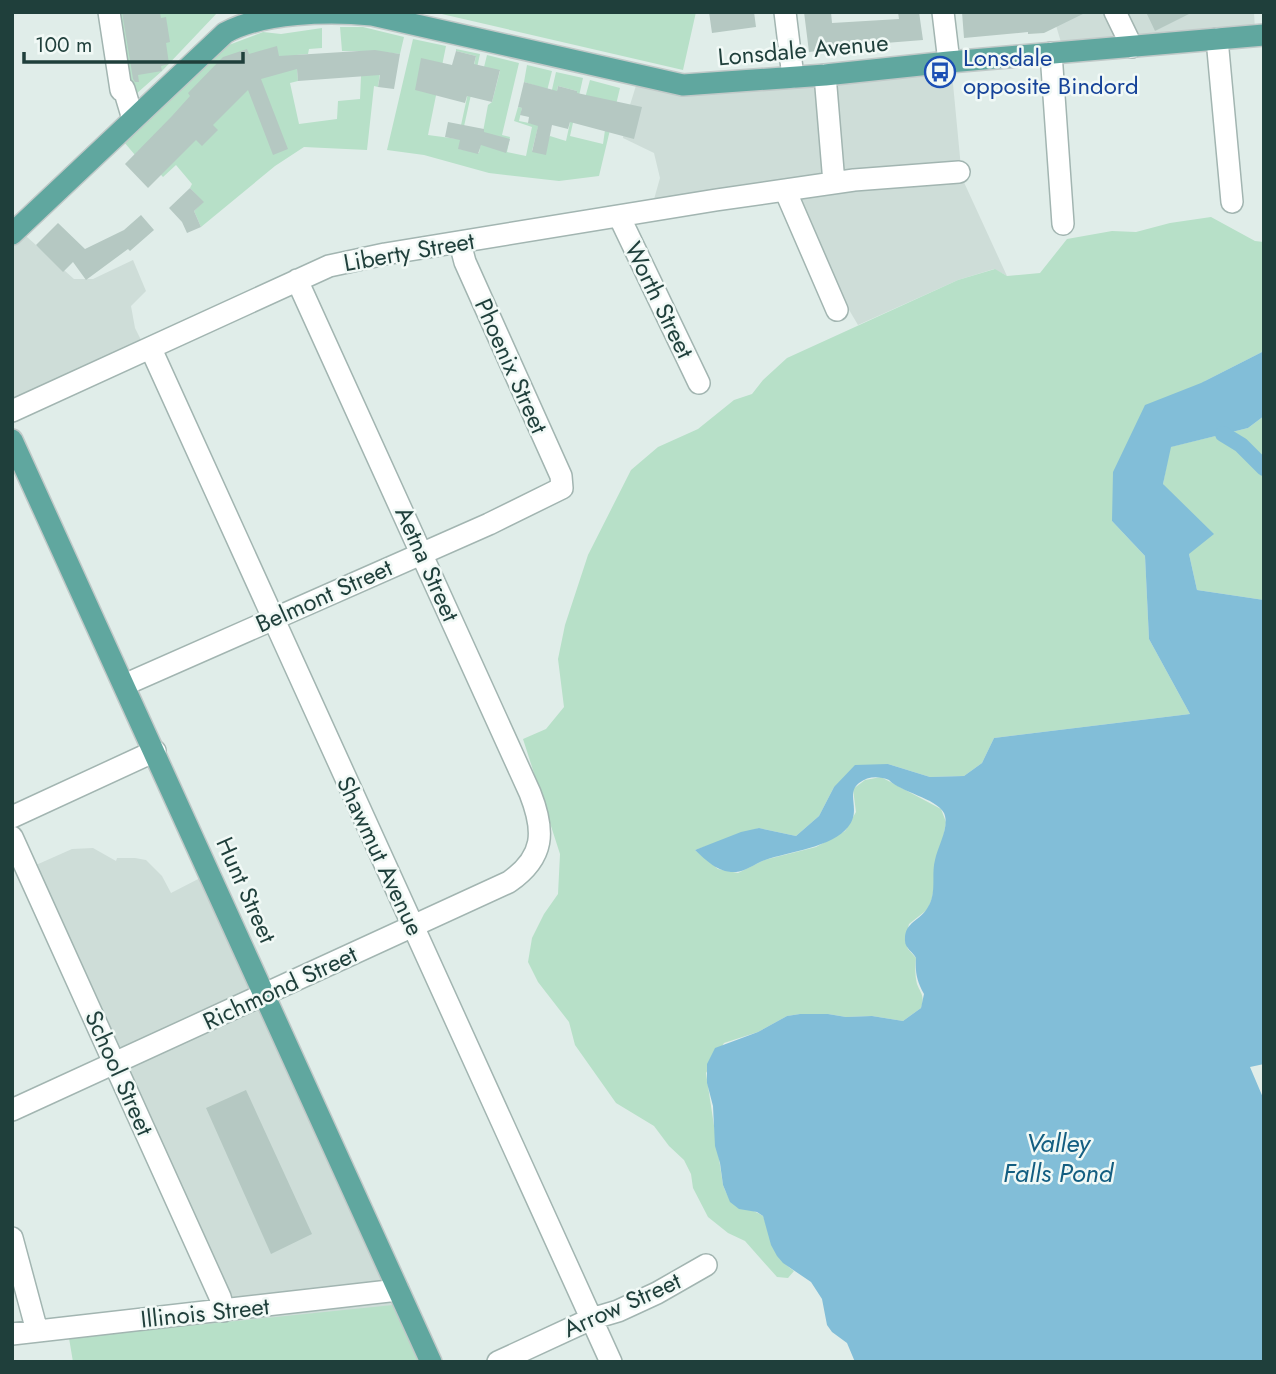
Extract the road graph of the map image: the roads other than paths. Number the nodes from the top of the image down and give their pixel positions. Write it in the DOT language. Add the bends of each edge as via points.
graph roads {
  1 [pos="109,12"];
  2 [pos="785,12"];
  3 [pos="943,12"];
  4 [pos="1115,12"];
  5 [pos="351,13"];
  6 [pos="264,16"];
  7 [pos="1264,35"];
  8 [pos="1217,39"];
  9 [pos="1132,47"];
  10 [pos="1051,53"];
  11 [pos="948,62"];
  12 [pos="825,75"];
  13 [pos="793,78"];
  14 [pos="133,119"];
  15 [pos="959,172"];
  16 [pos="834,183"];
  17 [pos="785,190"];
  18 [pos="1232,202"];
  19 [pos="619,216"];
  20 [pos="1063,224"];
  21 [pos="12,234"];
  22 [pos="460,243"];
  23 [pos="297,280"];
  24 [pos="837,310"];
  25 [pos="151,349"];
  26 [pos="699,383"];
  27 [pos="12,411"];
  28 [pos="12,440"];
  29 [pos="562,488"];
  30 [pos="422,552"];
  31 [pos="272,619"];
  32 [pos="124,685"];
  33 [pos="155,751"];
  34 [pos="12,817"];
  35 [pos="12,836"];
  36 [pos="536,851"];
  37 [pos="413,928"];
  38 [pos="265,995"];
  39 [pos="115,1064"];
  40 [pos="12,1110"];
  41 [pos="12,1238"];
  42 [pos="706,1265"];
  43 [pos="398,1290"];
  44 [pos="224,1311"];
  45 [pos="591,1319"];
  46 [pos="37,1331"];
  47 [pos="12,1334"];
  48 [pos="431,1362"];
  49 [pos="498,1362"];
  50 [pos="611,1362"];
  1 -- 14 [label="street" via="121,90"];
  2 -- 13 [label="street"];
  3 -- 11 [label="street"];
  4 -- 9 [label="street"];
  5 -- 6 [label="main road, Lonsdale Avenue"];
  5 -- 13 [label="main road, Lonsdale Avenue" via="668,83"];
  6 -- 14 [label="main road, Lonsdale Avenue" via="225,33"];
  7 -- 8 [label="main road, Lonsdale Avenue"];
  8 -- 9 [label="main road, Lonsdale Avenue"];
  8 -- 18 [label="street"];
  9 -- 10 [label="main road, Lonsdale Avenue"];
  10 -- 11 [label="main road, Lonsdale Avenue"];
  10 -- 20 [label="street"];
  11 -- 12 [label="main road, Lonsdale Avenue"];
  12 -- 13 [label="main road, Lonsdale Avenue"];
  12 -- 16 [label="street"];
  14 -- 21 [label="main road, Lonsdale Avenue"];
  15 -- 16 [label="street, Liberty Street"];
  16 -- 17 [label="street, Liberty Street"];
  17 -- 19 [label="street, Liberty Street"];
  17 -- 24 [label="street"];
  19 -- 22 [label="street, Liberty Street"];
  19 -- 26 [label="street, Worth Street"];
  22 -- 23 [label="street, Liberty Street" via="329,266"];
  22 -- 29 [label="street, Phoenix Street" via="561,476"];
  23 -- 25 [label="street, Liberty Street"];
  23 -- 30 [label="street, Aetna Street"];
  25 -- 27 [label="street, Liberty Street"];
  25 -- 31 [label="street, Shawmut Avenue"];
  28 -- 32 [label="main road, Hunt Street"];
  29 -- 30 [label="street, Belmont Street"];
  30 -- 31 [label="street, Belmont Street"];
  30 -- 36 [label="street, Aetna Street" via="539,816"];
  31 -- 32 [label="street, Belmont Street"];
  31 -- 37 [label="street, Shawmut Avenue"];
  32 -- 33 [label="main road, Hunt Street"];
  33 -- 34 [label="street"];
  33 -- 38 [label="main road, Hunt Street"];
  35 -- 39 [label="street, School Street"];
  36 -- 37 [label="street, Richmond Street" via="509,883"];
  37 -- 38 [label="street, Richmond Street"];
  37 -- 45 [label="street, Shawmut Avenue"];
  38 -- 39 [label="street, Richmond Street"];
  38 -- 43 [label="main road, Hunt Street"];
  39 -- 40 [label="street, Richmond Street"];
  39 -- 44 [label="street, School Street"];
  41 -- 46 [label="street"];
  42 -- 45 [label="street, Arrow Street" via="657,1293"];
  43 -- 44 [label="street, Illinois Street"];
  43 -- 48 [label="main road, Hunt Street"];
  44 -- 46 [label="street, Illinois Street"];
  45 -- 49 [label="street, Arrow Street"];
  45 -- 50 [label="street, Shawmut Avenue"];
  46 -- 47 [label="street, Illinois Street"];
}
